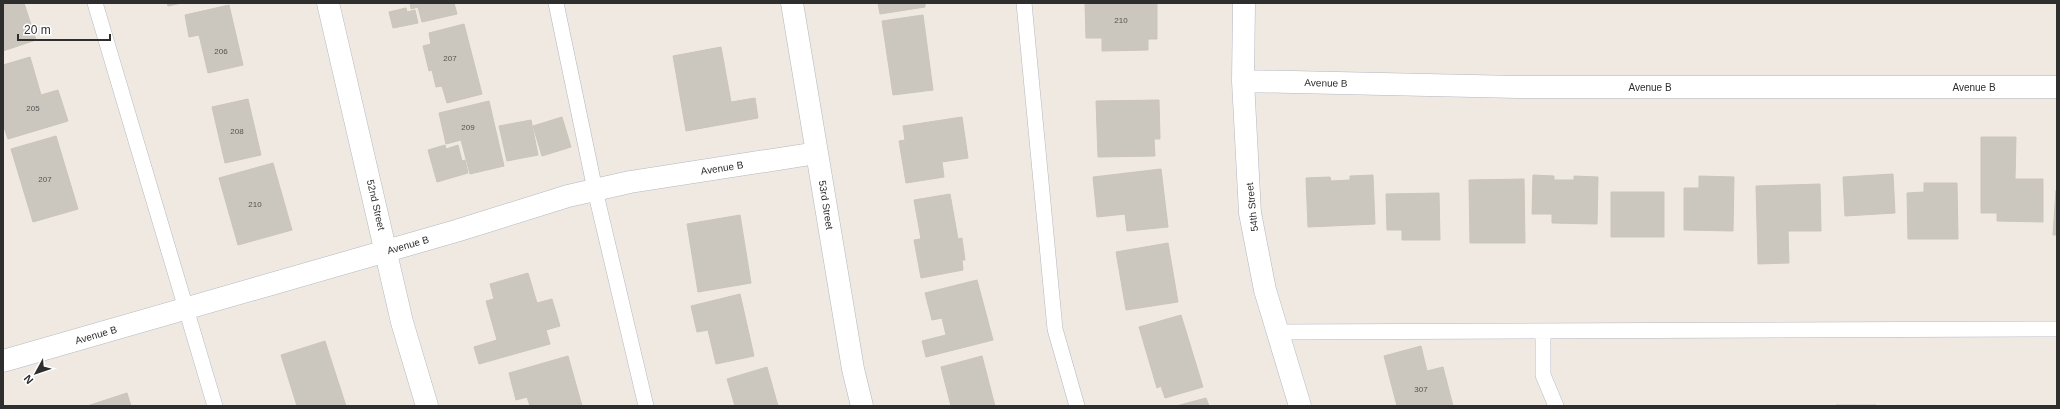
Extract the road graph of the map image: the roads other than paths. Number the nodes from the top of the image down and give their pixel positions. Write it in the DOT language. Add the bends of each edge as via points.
graph roads {
  1 [pos="95,3"];
  2 [pos="328,3"];
  3 [pos="556,3"];
  4 [pos="792,3"];
  5 [pos="1024,3"];
  6 [pos="1244,3"];
  7 [pos="1243,81"];
  8 [pos="2057,87"];
  9 [pos="817,153"];
  10 [pos="595,190"];
  11 [pos="387,252"];
  12 [pos="187,309"];
  13 [pos="2057,329"];
  14 [pos="1543,331"];
  15 [pos="1278,332"];
  16 [pos="3,362"];
  17 [pos="215,406"];
  18 [pos="427,406"];
  19 [pos="646,406"];
  20 [pos="862,406"];
  21 [pos="1077,406"];
  22 [pos="1300,406"];
  23 [pos="1556,406"];
  1 -- 12 [label="lane"];
  2 -- 11 [label="street, 52nd Street"];
  3 -- 10 [label="lane"];
  4 -- 9 [label="street, 53rd Street"];
  5 -- 21 [label="lane" via="1055,329"];
  6 -- 7 [label="street, 54th Street"];
  7 -- 8 [label="street, Avenue B" via="1518,87"];
  7 -- 15 [label="street, 54th Street" via="1250,213 1265,290"];
  9 -- 10 [label="street, Avenue B" via="630,182"];
  9 -- 20 [label="street, 53rd Street" via="853,369"];
  10 -- 11 [label="street, Avenue B"];
  10 -- 19 [label="lane"];
  11 -- 12 [label="street, Avenue B"];
  11 -- 18 [label="street, 52nd Street" via="402,322"];
  12 -- 16 [label="street, Avenue B"];
  12 -- 17 [label="lane"];
  13 -- 14 [label="lane"];
  14 -- 15 [label="lane"];
  14 -- 23 [label="lane" via="1543,375"];
  15 -- 22 [label="street, 54th Street"];
}
